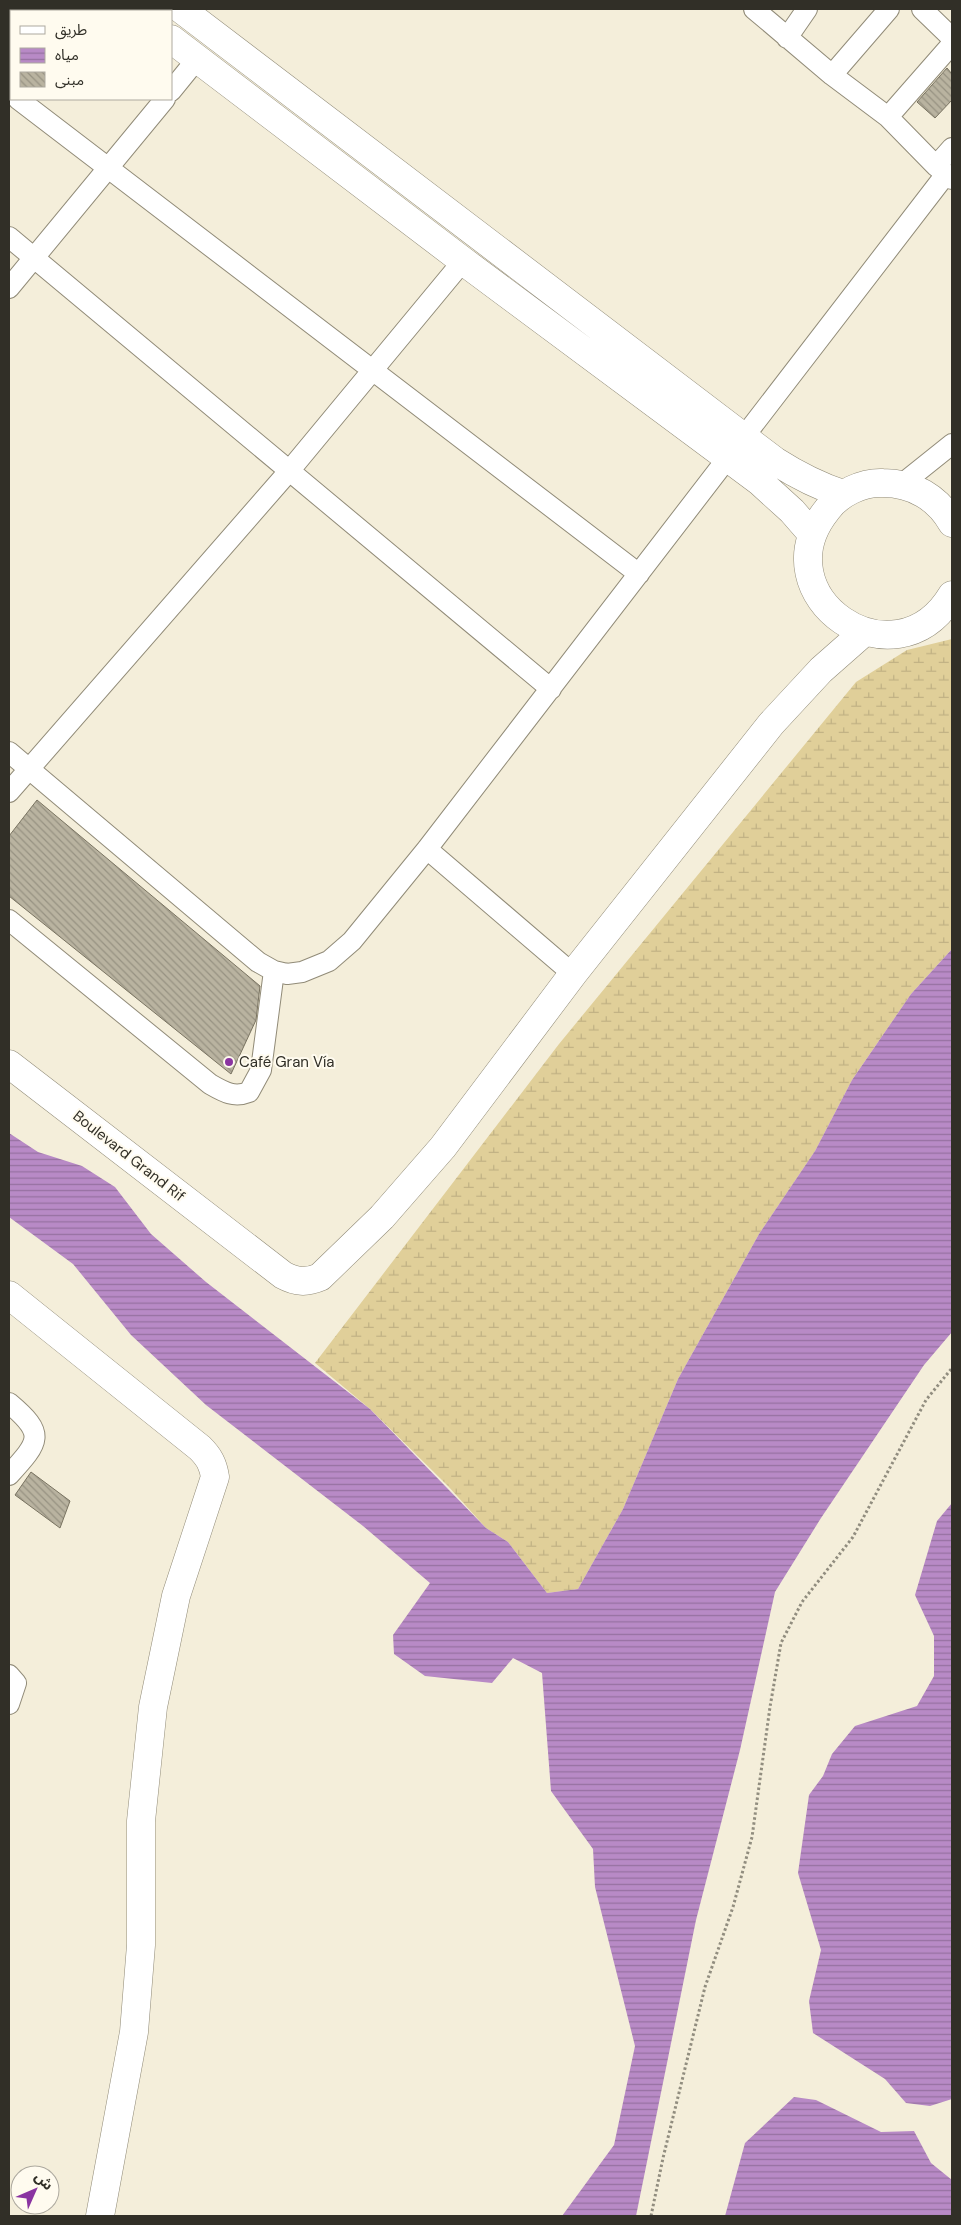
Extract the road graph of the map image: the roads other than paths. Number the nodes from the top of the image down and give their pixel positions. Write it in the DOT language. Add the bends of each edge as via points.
graph roads {
  1 [pos="181,9"];
  2 [pos="754,9"];
  3 [pos="807,9"];
  4 [pos="889,9"];
  5 [pos="935,13"];
  6 [pos="787,38"];
  7 [pos="952,38"];
  8 [pos="172,41"];
  9 [pos="952,44"];
  10 [pos="197,59"];
  11 [pos="832,75"];
  12 [pos="172,90"];
  13 [pos="19,100"];
  14 [pos="164,100"];
  15 [pos="888,117"];
  16 [pos="952,148"];
  17 [pos="108,168"];
  18 [pos="945,173"];
  19 [pos="9,237"];
  20 [pos="34,259"];
  21 [pos="463,261"];
  22 [pos="9,288"];
  23 [pos="372,371"];
  24 [pos="744,436"];
  25 [pos="952,444"];
  26 [pos="727,458"];
  27 [pos="290,470"];
  28 [pos="902,484"];
  29 [pos="843,494"];
  30 [pos="952,521"];
  31 [pos="812,534"];
  32 [pos="639,574"];
  33 [pos="952,596"];
  34 [pos="863,632"];
  35 [pos="551,689"];
  36 [pos="9,752"];
  37 [pos="28,769"];
  38 [pos="9,792"];
  39 [pos="426,849"];
  40 [pos="9,920"];
  41 [pos="274,971"];
  42 [pos="573,974"];
  43 [pos="9,1064"];
  44 [pos="9,1295"];
  45 [pos="9,1403"];
  46 [pos="9,1475"];
  47 [pos="9,1674"];
  48 [pos="9,1704"];
  49 [pos="100,2216"];
  1 -- 24 [label="main road"];
  2 -- 6 [label="street"];
  3 -- 6 [label="street"];
  4 -- 11 [label="street"];
  5 -- 7 [label="street"];
  6 -- 11 [label="street"];
  8 -- 10 [label="main road"];
  9 -- 15 [label="street"];
  10 -- 12 [label="street"];
  10 -- 21 [label="main road"];
  11 -- 15 [label="street"];
  13 -- 17 [label="street"];
  14 -- 17 [label="street"];
  15 -- 18 [label="street"];
  16 -- 18 [label="street"];
  17 -- 20 [label="street"];
  17 -- 23 [label="street"];
  18 -- 24 [label="street"];
  19 -- 20 [label="street"];
  20 -- 22 [label="street"];
  20 -- 27 [label="street"];
  21 -- 23 [label="street"];
  21 -- 26 [label="main road"];
  23 -- 27 [label="street"];
  23 -- 32 [label="street"];
  24 -- 26 [label="street"];
  24 -- 29 [label="main road" via="795,474"];
  25 -- 28 [label="street"];
  26 -- 31 [label="main road" via="775,495"];
  26 -- 32 [label="street"];
  27 -- 35 [label="street"];
  27 -- 37 [label="street"];
  28 -- 29 [label="main road" via="882,482"];
  28 -- 30 [label="main road" via="931,498"];
  29 -- 31 [label="main road" via="825,512"];
  31 -- 34 [label="main road" via="808,554 816,592 836,618"];
  32 -- 35 [label="street"];
  33 -- 34 [label="main road" via="940,613 906,633 887,636"];
  34 -- 42 [label="main road, Boulevard Grand Rif" via="782,712"];
  35 -- 39 [label="street"];
  36 -- 37 [label="street"];
  37 -- 38 [label="street"];
  37 -- 41 [label="street" via="258,962"];
  39 -- 41 [label="street" via="341,952 316,968 302,972 287,974"];
  39 -- 42 [label="street"];
  40 -- 41 [label="street" via="210,1084 234,1095 249,1092 261,1070"];
  42 -- 43 [label="main road, Boulevard Grand Rif" via="424,1171 328,1271 311,1281 292,1280"];
  44 -- 49 [label="main road" via="200,1448 208,1456 215,1477 176,1596 153,1707 141,1821 141,1945 134,2032"];
  45 -- 46 [label="street" via="32,1426 36,1437"];
  47 -- 48 [label="street" via="16,1684"];
}
